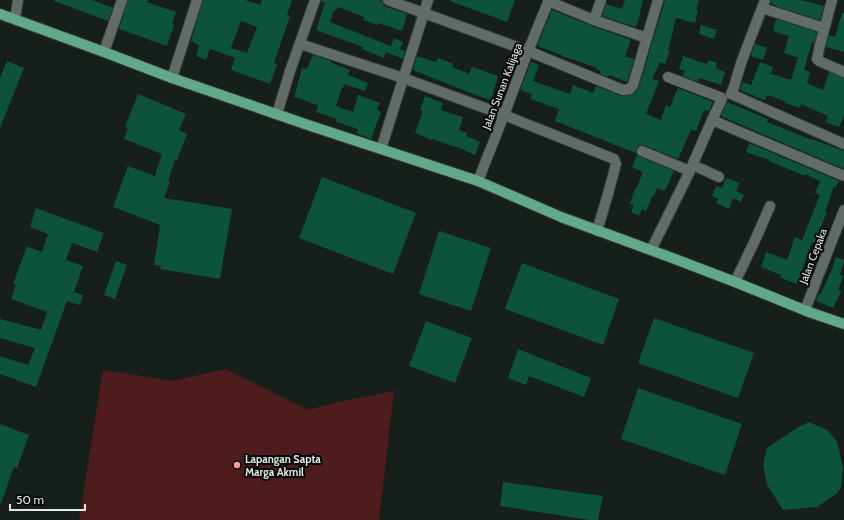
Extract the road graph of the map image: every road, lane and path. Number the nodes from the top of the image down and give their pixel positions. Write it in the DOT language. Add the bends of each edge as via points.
graph roads {
  1 [pos="18,0"];
  2 [pos="122,0"];
  3 [pos="197,0"];
  4 [pos="315,0"];
  5 [pos="388,0"];
  6 [pos="428,0"];
  7 [pos="601,0"];
  8 [pos="658,0"];
  9 [pos="832,0"];
  10 [pos="548,1"];
  11 [pos="764,4"];
  12 [pos="423,13"];
  13 [pos="0,14"];
  14 [pos="15,19"];
  15 [pos="594,20"];
  16 [pos="824,28"];
  17 [pos="647,38"];
  18 [pos="300,44"];
  19 [pos="528,51"];
  20 [pos="104,52"];
  21 [pos="844,72"];
  22 [pos="668,77"];
  23 [pos="172,78"];
  24 [pos="403,78"];
  25 [pos="277,114"];
  26 [pos="504,115"];
  27 [pos="712,120"];
  28 [pos="844,144"];
  29 [pos="381,149"];
  30 [pos="642,151"];
  31 [pos="691,168"];
  32 [pos="844,176"];
  33 [pos="719,177"];
  34 [pos="478,181"];
  35 [pos="770,206"];
  36 [pos="844,210"];
  37 [pos="597,231"];
  38 [pos="651,250"];
  39 [pos="735,282"];
  40 [pos="805,310"];
  41 [pos="844,324"];
  1 -- 14 [label="street"];
  2 -- 20 [label="street"];
  3 -- 23 [label="street"];
  4 -- 18 [label="street"];
  5 -- 12 [label="street"];
  6 -- 12 [label="street"];
  7 -- 15 [label="street"];
  8 -- 17 [label="street"];
  9 -- 16 [label="street"];
  10 -- 15 [label="street"];
  10 -- 19 [label="street, Jalan Sunan Kalijaga"];
  11 -- 16 [label="street"];
  11 -- 28 [label="street" via="731,94"];
  12 -- 19 [label="street"];
  12 -- 24 [label="street"];
  13 -- 14 [label="main road"];
  14 -- 20 [label="main road"];
  15 -- 17 [label="street"];
  16 -- 21 [label="street" via="818,60"];
  17 -- 19 [label="street" via="633,85 627,90"];
  18 -- 24 [label="street"];
  18 -- 25 [label="street"];
  19 -- 26 [label="street, Jalan Sunan Kalijaga"];
  20 -- 23 [label="main road"];
  22 -- 27 [label="street" via="722,98"];
  23 -- 25 [label="main road"];
  24 -- 26 [label="street"];
  24 -- 29 [label="street"];
  25 -- 29 [label="main road"];
  26 -- 34 [label="street, Jalan Sunan Kalijaga"];
  26 -- 37 [label="street" via="614,159 616,164"];
  27 -- 31 [label="street"];
  27 -- 32 [label="street"];
  29 -- 34 [label="main road"];
  30 -- 31 [label="street"];
  31 -- 33 [label="street"];
  31 -- 38 [label="street"];
  34 -- 37 [label="main road"];
  35 -- 39 [label="street"];
  36 -- 40 [label="street, Jalan Cepaka"];
  37 -- 38 [label="main road"];
  38 -- 39 [label="main road"];
  39 -- 40 [label="main road"];
  40 -- 41 [label="main road"];
}
